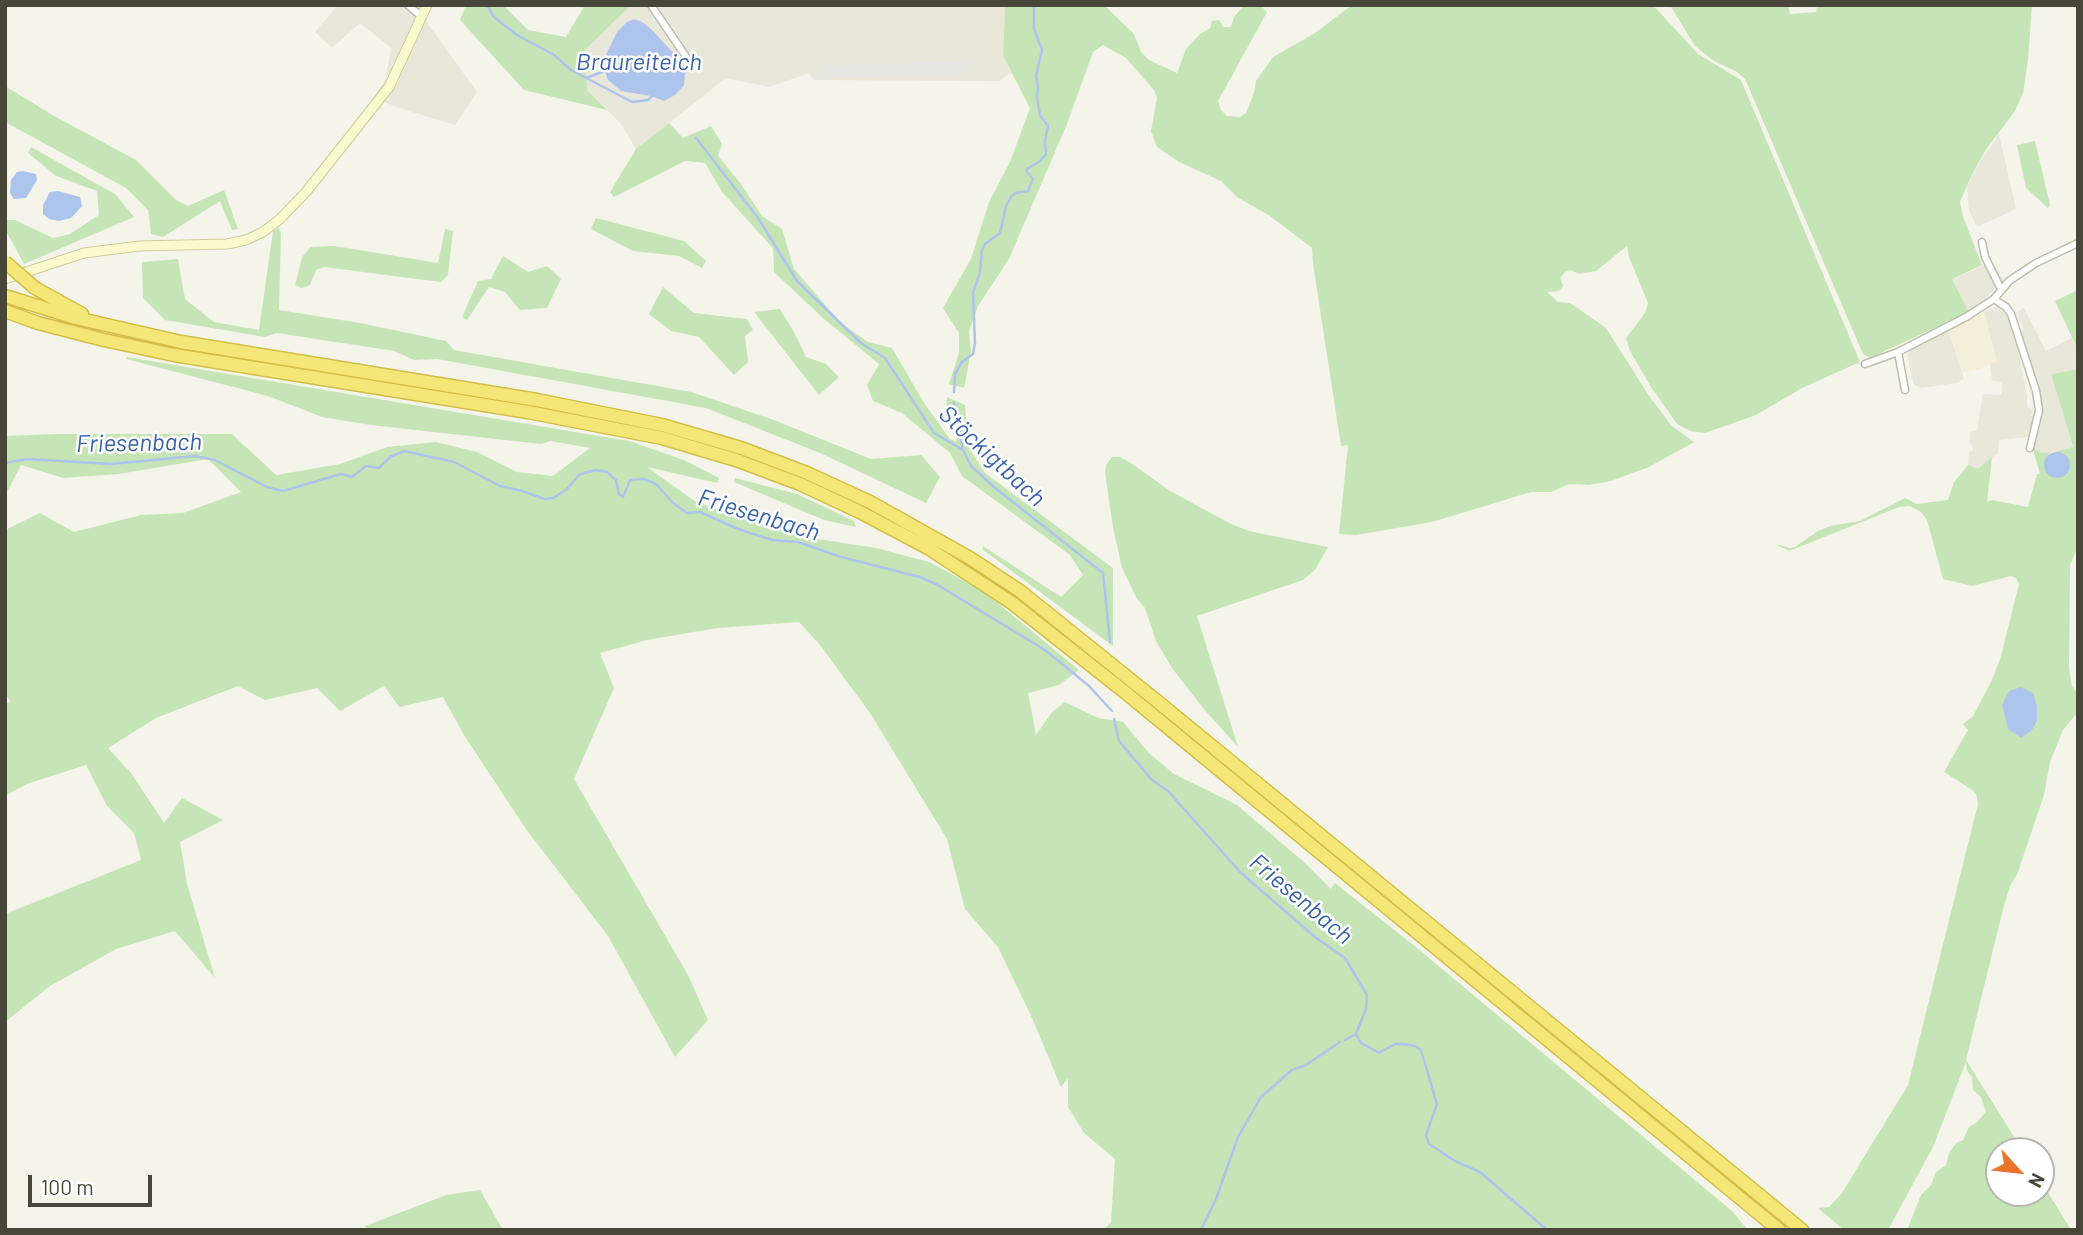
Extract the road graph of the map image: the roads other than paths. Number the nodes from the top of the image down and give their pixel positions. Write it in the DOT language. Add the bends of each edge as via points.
graph roads {
  1 [pos="408,5"];
  2 [pos="426,5"];
  3 [pos="651,5"];
  4 [pos="421,16"];
  5 [pos="691,64"];
  6 [pos="1982,242"];
  7 [pos="2078,243"];
  8 [pos="5,262"];
  9 [pos="5,279"];
  10 [pos="2001,289"];
  11 [pos="5,296"];
  12 [pos="1994,299"];
  13 [pos="5,311"];
  14 [pos="104,325"];
  15 [pos="1898,352"];
  16 [pos="1865,364"];
  17 [pos="1905,390"];
  18 [pos="2030,448"];
  19 [pos="1779,1230"];
  20 [pos="1802,1230"];
  1 -- 4 [label="street"];
  2 -- 4 [label="street"];
  3 -- 5 [label="street"];
  4 -- 9 [label="street" via="389,87 306,192 263,232 228,244 139,246 84,253"];
  6 -- 10 [label="street" via="1984,257"];
  7 -- 10 [label="street" via="2036,263"];
  8 -- 14 [label="highway, bridge" via="35,288"];
  10 -- 12 [label="street"];
  11 -- 14 [label="highway"];
  12 -- 15 [label="street"];
  12 -- 18 [label="street" via="2011,314 2036,391 2039,410"];
  13 -- 19 [label="highway" via="174,355 662,438 736,460 825,495 928,548 1012,603 1148,711"];
  14 -- 20 [label="highway" via="662,425 741,448 870,502 1020,591"];
  15 -- 16 [label="street"];
  15 -- 17 [label="street"];
}
